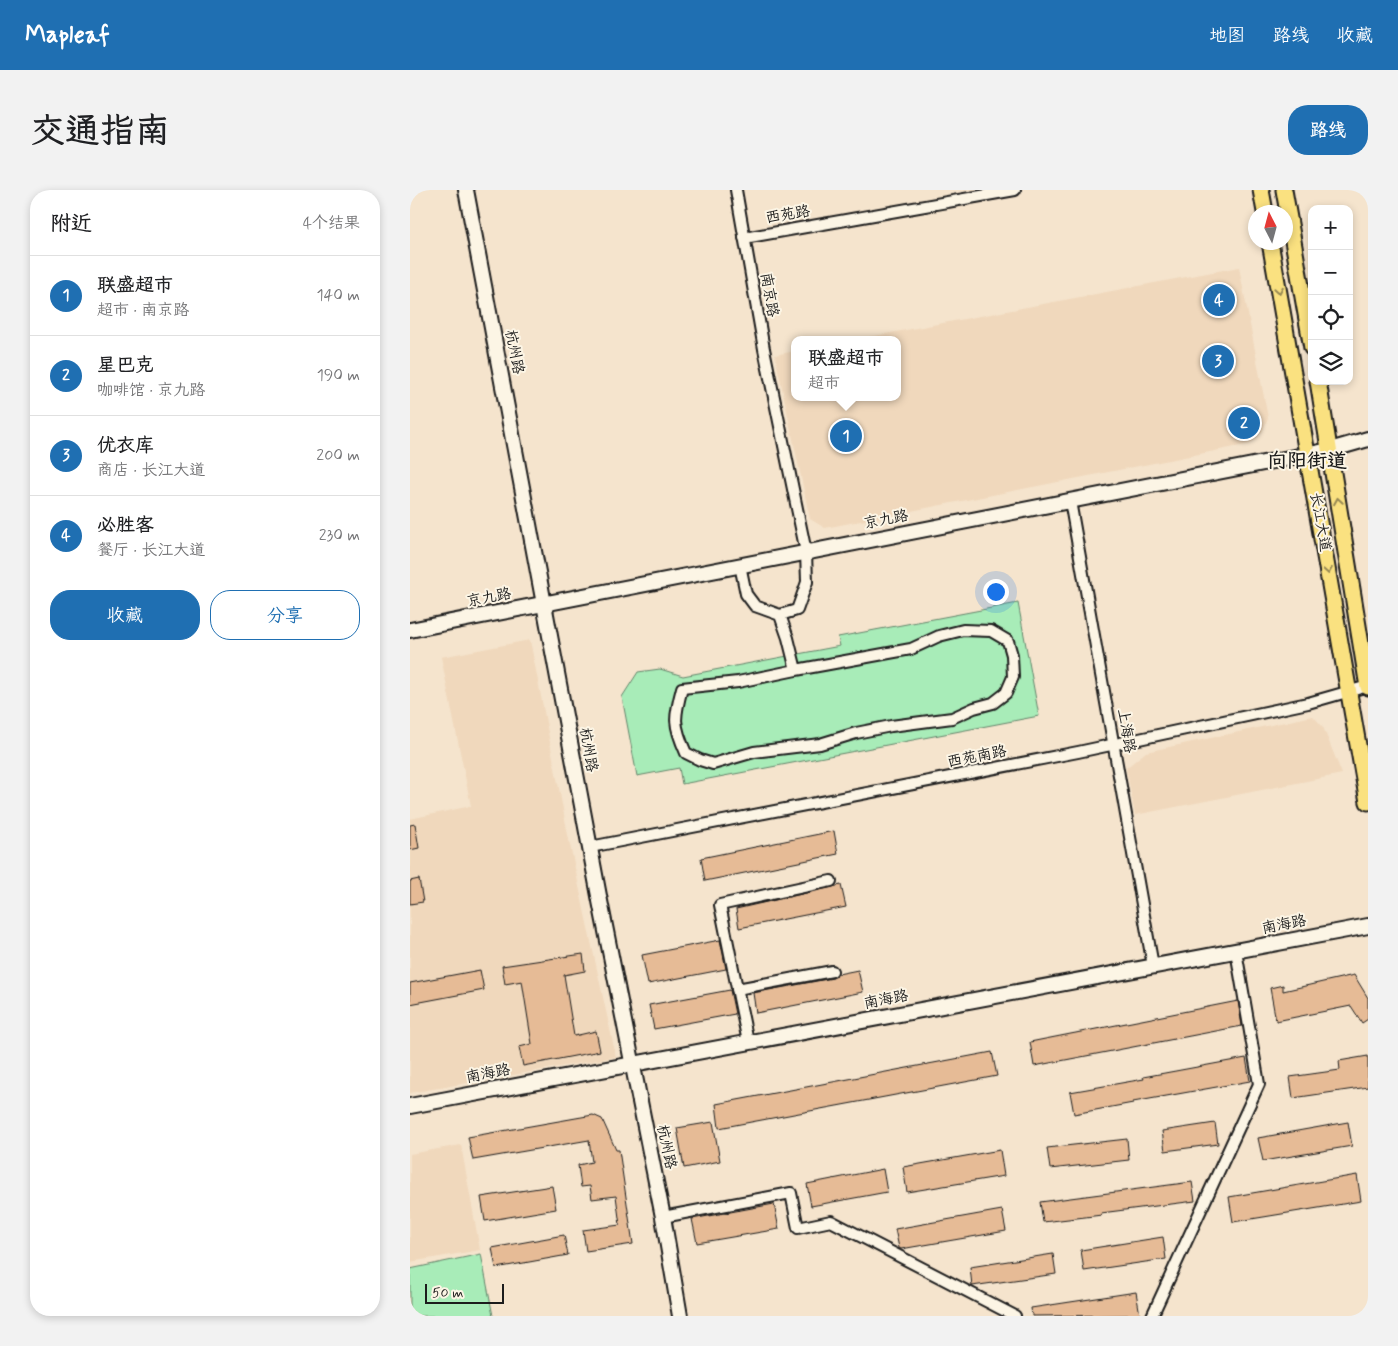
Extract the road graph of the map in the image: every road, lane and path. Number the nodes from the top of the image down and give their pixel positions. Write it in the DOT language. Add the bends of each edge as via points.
graph roads {
  1 [pos="466,190"];
  2 [pos="736,190"];
  3 [pos="1261,190"];
  4 [pos="1284,190"];
  5 [pos="1008,191"];
  6 [pos="1264,205"];
  7 [pos="744,238"];
  8 [pos="1271,250"];
  9 [pos="1311,340"];
  10 [pos="1319,385"];
  11 [pos="1368,439"];
  12 [pos="1330,450"];
  13 [pos="1308,454"];
  14 [pos="1070,501"];
  15 [pos="806,552"];
  16 [pos="740,565"];
  17 [pos="545,604"];
  18 [pos="780,615"];
  19 [pos="410,630"];
  20 [pos="796,670"];
  21 [pos="1368,686"];
  22 [pos="1349,692"];
  23 [pos="1113,744"];
  24 [pos="1368,802"];
  25 [pos="590,847"];
  26 [pos="831,881"];
  27 [pos="1368,926"];
  28 [pos="1236,951"];
  29 [pos="1153,966"];
  30 [pos="832,971"];
  31 [pos="737,989"];
  32 [pos="748,1042"];
  33 [pos="632,1064"];
  34 [pos="410,1106"];
  35 [pos="663,1217"];
  36 [pos="680,1316"];
  37 [pos="1015,1316"];
  38 [pos="1152,1316"];
  1 -- 17 [label="main road, 杭州路"];
  2 -- 7 [label="street, 南京路"];
  3 -- 6 [label="main road"];
  4 -- 9 [label="main road"];
  5 -- 7 [label="street, 西苑路"];
  7 -- 15 [label="street, 南京路"];
  8 -- 13 [label="main road, 长江大道, one-way"];
  10 -- 12 [label="main road, 长江大道"];
  11 -- 12 [label="main road, 京九路"];
  12 -- 13 [label="main road, 京九路"];
  21 -- 12 [label="main road, 长江大道, one-way"];
  13 -- 14 [label="main road, 京九路"];
  13 -- 22 [label="main road, 长江大道, one-way"];
  14 -- 15 [label="main road, 京九路"];
  14 -- 23 [label="street, 上海路"];
  15 -- 16 [label="main road, 京九路"];
  15 -- 18 [label="street, 南京路" via="807,582 797,610"];
  16 -- 17 [label="main road, 京九路"];
  16 -- 18 [label="street" via="746,594 755,606"];
  17 -- 19 [label="main road, 京九路"];
  17 -- 25 [label="main road, 杭州路"];
  18 -- 20 [label="street"];
  20 -- 20 [label="street" via="738,682 682,688 676,711 676,732 686,753 714,764 754,752 820,744 891,726 952,718 993,703 1006,693 1013,677 1008,641 991,631 963,630 939,636 911,649"];
  21 -- 22 [label="street, 西苑南路"];
  22 -- 23 [label="street, 西苑南路"];
  22 -- 24 [label="main road, 长江大道"];
  23 -- 25 [label="street, 西苑南路"];
  23 -- 29 [label="street, 上海路"];
  25 -- 33 [label="main road, 杭州路"];
  26 -- 31 [label="street" via="720,905"];
  27 -- 28 [label="main road, 南海路"];
  28 -- 29 [label="main road, 南海路"];
  28 -- 38 [label="street" via="1259,1084"];
  29 -- 32 [label="main road, 南海路"];
  30 -- 31 [label="street"];
  31 -- 32 [label="street"];
  32 -- 33 [label="main road, 南海路"];
  33 -- 34 [label="main road, 南海路"];
  33 -- 35 [label="main road, 杭州路"];
  35 -- 36 [label="main road, 杭州路"];
  35 -- 37 [label="street" via="791,1193 798,1228 832,1221"];
}
